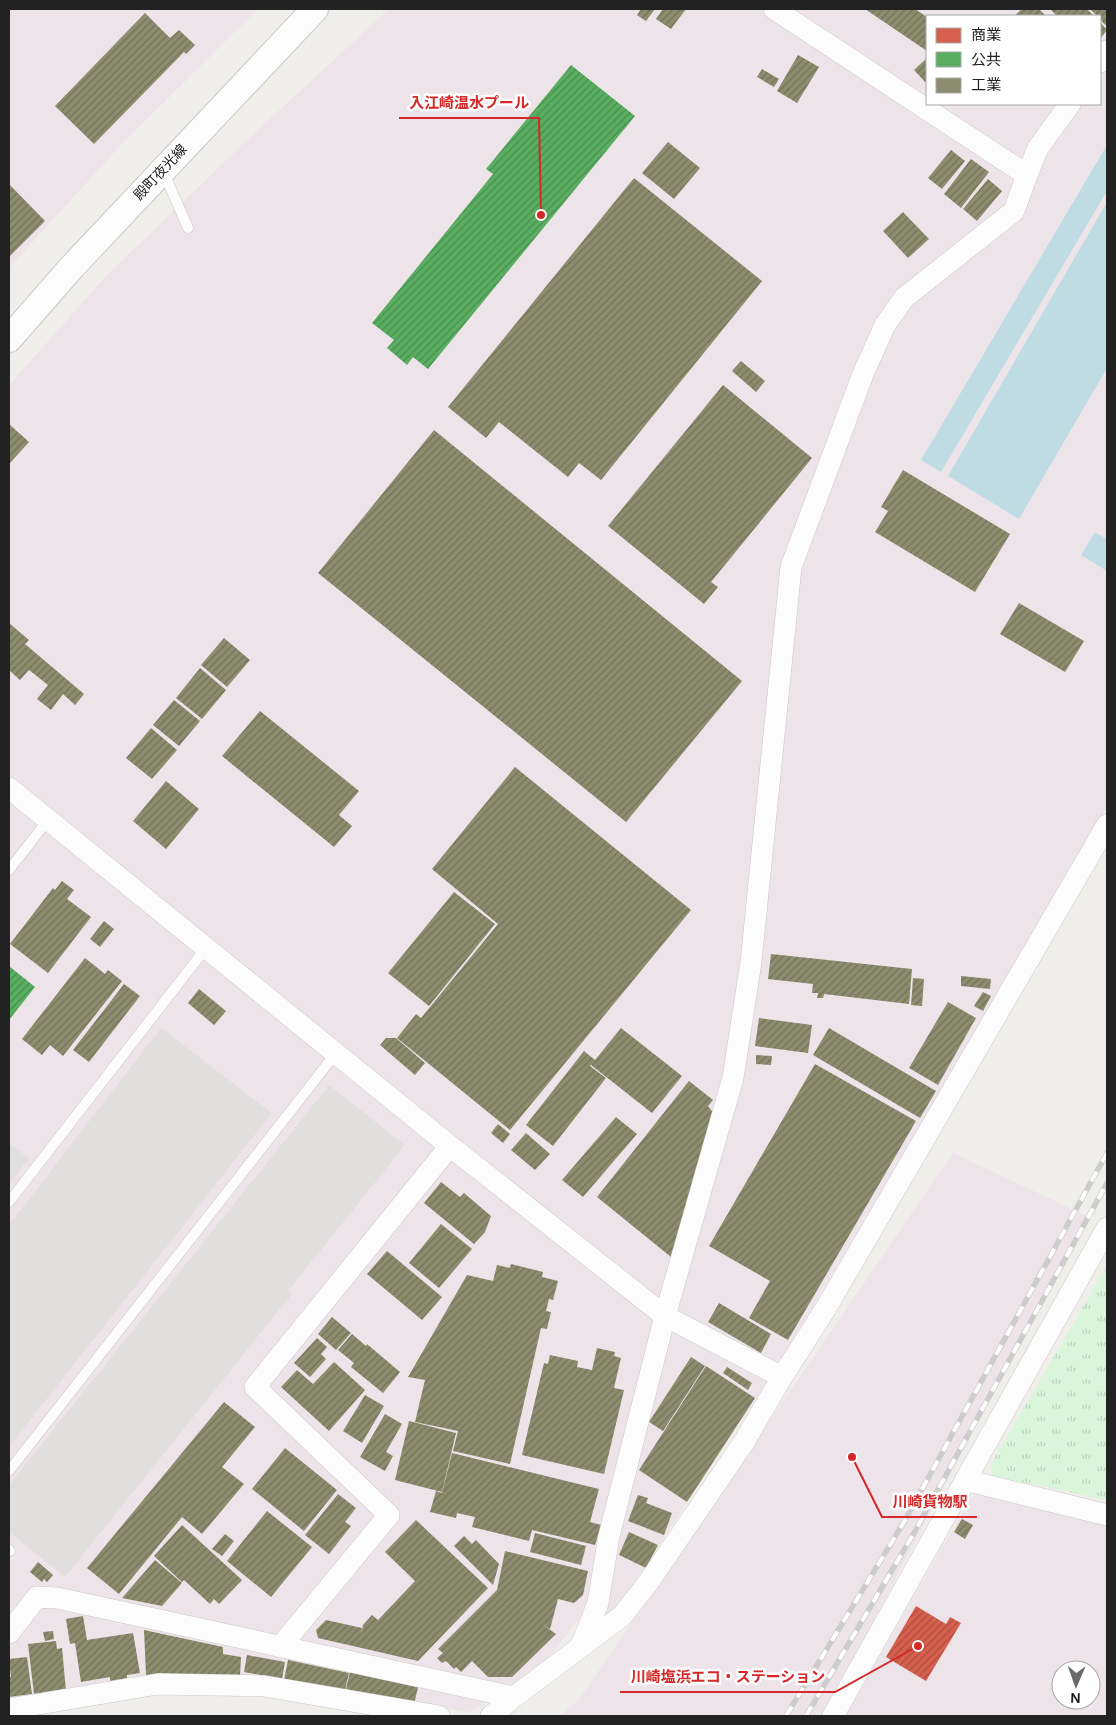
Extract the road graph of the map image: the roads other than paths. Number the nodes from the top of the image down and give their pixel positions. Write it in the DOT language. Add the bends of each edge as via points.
graph roads {
  1 [pos="315,9"];
  2 [pos="774,9"];
  3 [pos="1069,105"];
  4 [pos="162,170"];
  5 [pos="1027,175"];
  6 [pos="188,228"];
  7 [pos="9,339"];
  8 [pos="9,788"];
  9 [pos="48,820"];
  10 [pos="1107,825"];
  11 [pos="9,870"];
  12 [pos="206,948"];
  13 [pos="336,1054"];
  14 [pos="450,1146"];
  15 [pos="9,1202"];
  16 [pos="1107,1228"];
  17 [pos="665,1316"];
  18 [pos="782,1377"];
  19 [pos="9,1472"];
  20 [pos="965,1480"];
  21 [pos="1107,1515"];
  22 [pos="9,1633"];
  23 [pos="280,1647"];
  24 [pos="580,1648"];
  25 [pos="514,1697"];
  26 [pos="9,1709"];
  27 [pos="438,1716"];
  28 [pos="491,1716"];
  29 [pos="833,1716"];
  1 -- 4 [label="street, 殿町夜光線"];
  2 -- 5 [label="street"];
  3 -- 5 [label="street" via="1038,148"];
  4 -- 6 [label="lane"];
  4 -- 7 [label="street, 殿町夜光線"];
  5 -- 17 [label="street" via="1014,211 904,298 885,325 863,374 791,567 752,962 734,1078"];
  8 -- 9 [label="street"];
  9 -- 11 [label="lane"];
  9 -- 12 [label="street"];
  10 -- 18 [label="street" via="826,1308"];
  12 -- 13 [label="street"];
  12 -- 15 [label="lane"];
  13 -- 14 [label="street"];
  13 -- 19 [label="lane"];
  14 -- 17 [label="street"];
  14 -- 23 [label="street" via="255,1387 389,1515"];
  16 -- 20 [label="street"];
  17 -- 18 [label="street"];
  17 -- 24 [label="street" via="609,1536 598,1603"];
  18 -- 24 [label="street" via="744,1442 648,1583 622,1616"];
  20 -- 21 [label="street"];
  20 -- 29 [label="street"];
  22 -- 23 [label="street" via="37,1597 57,1598"];
  23 -- 25 [label="street"];
  24 -- 25 [label="street"];
  25 -- 28 [label="street"];
  26 -- 27 [label="street" via="158,1684 264,1686"];
}
